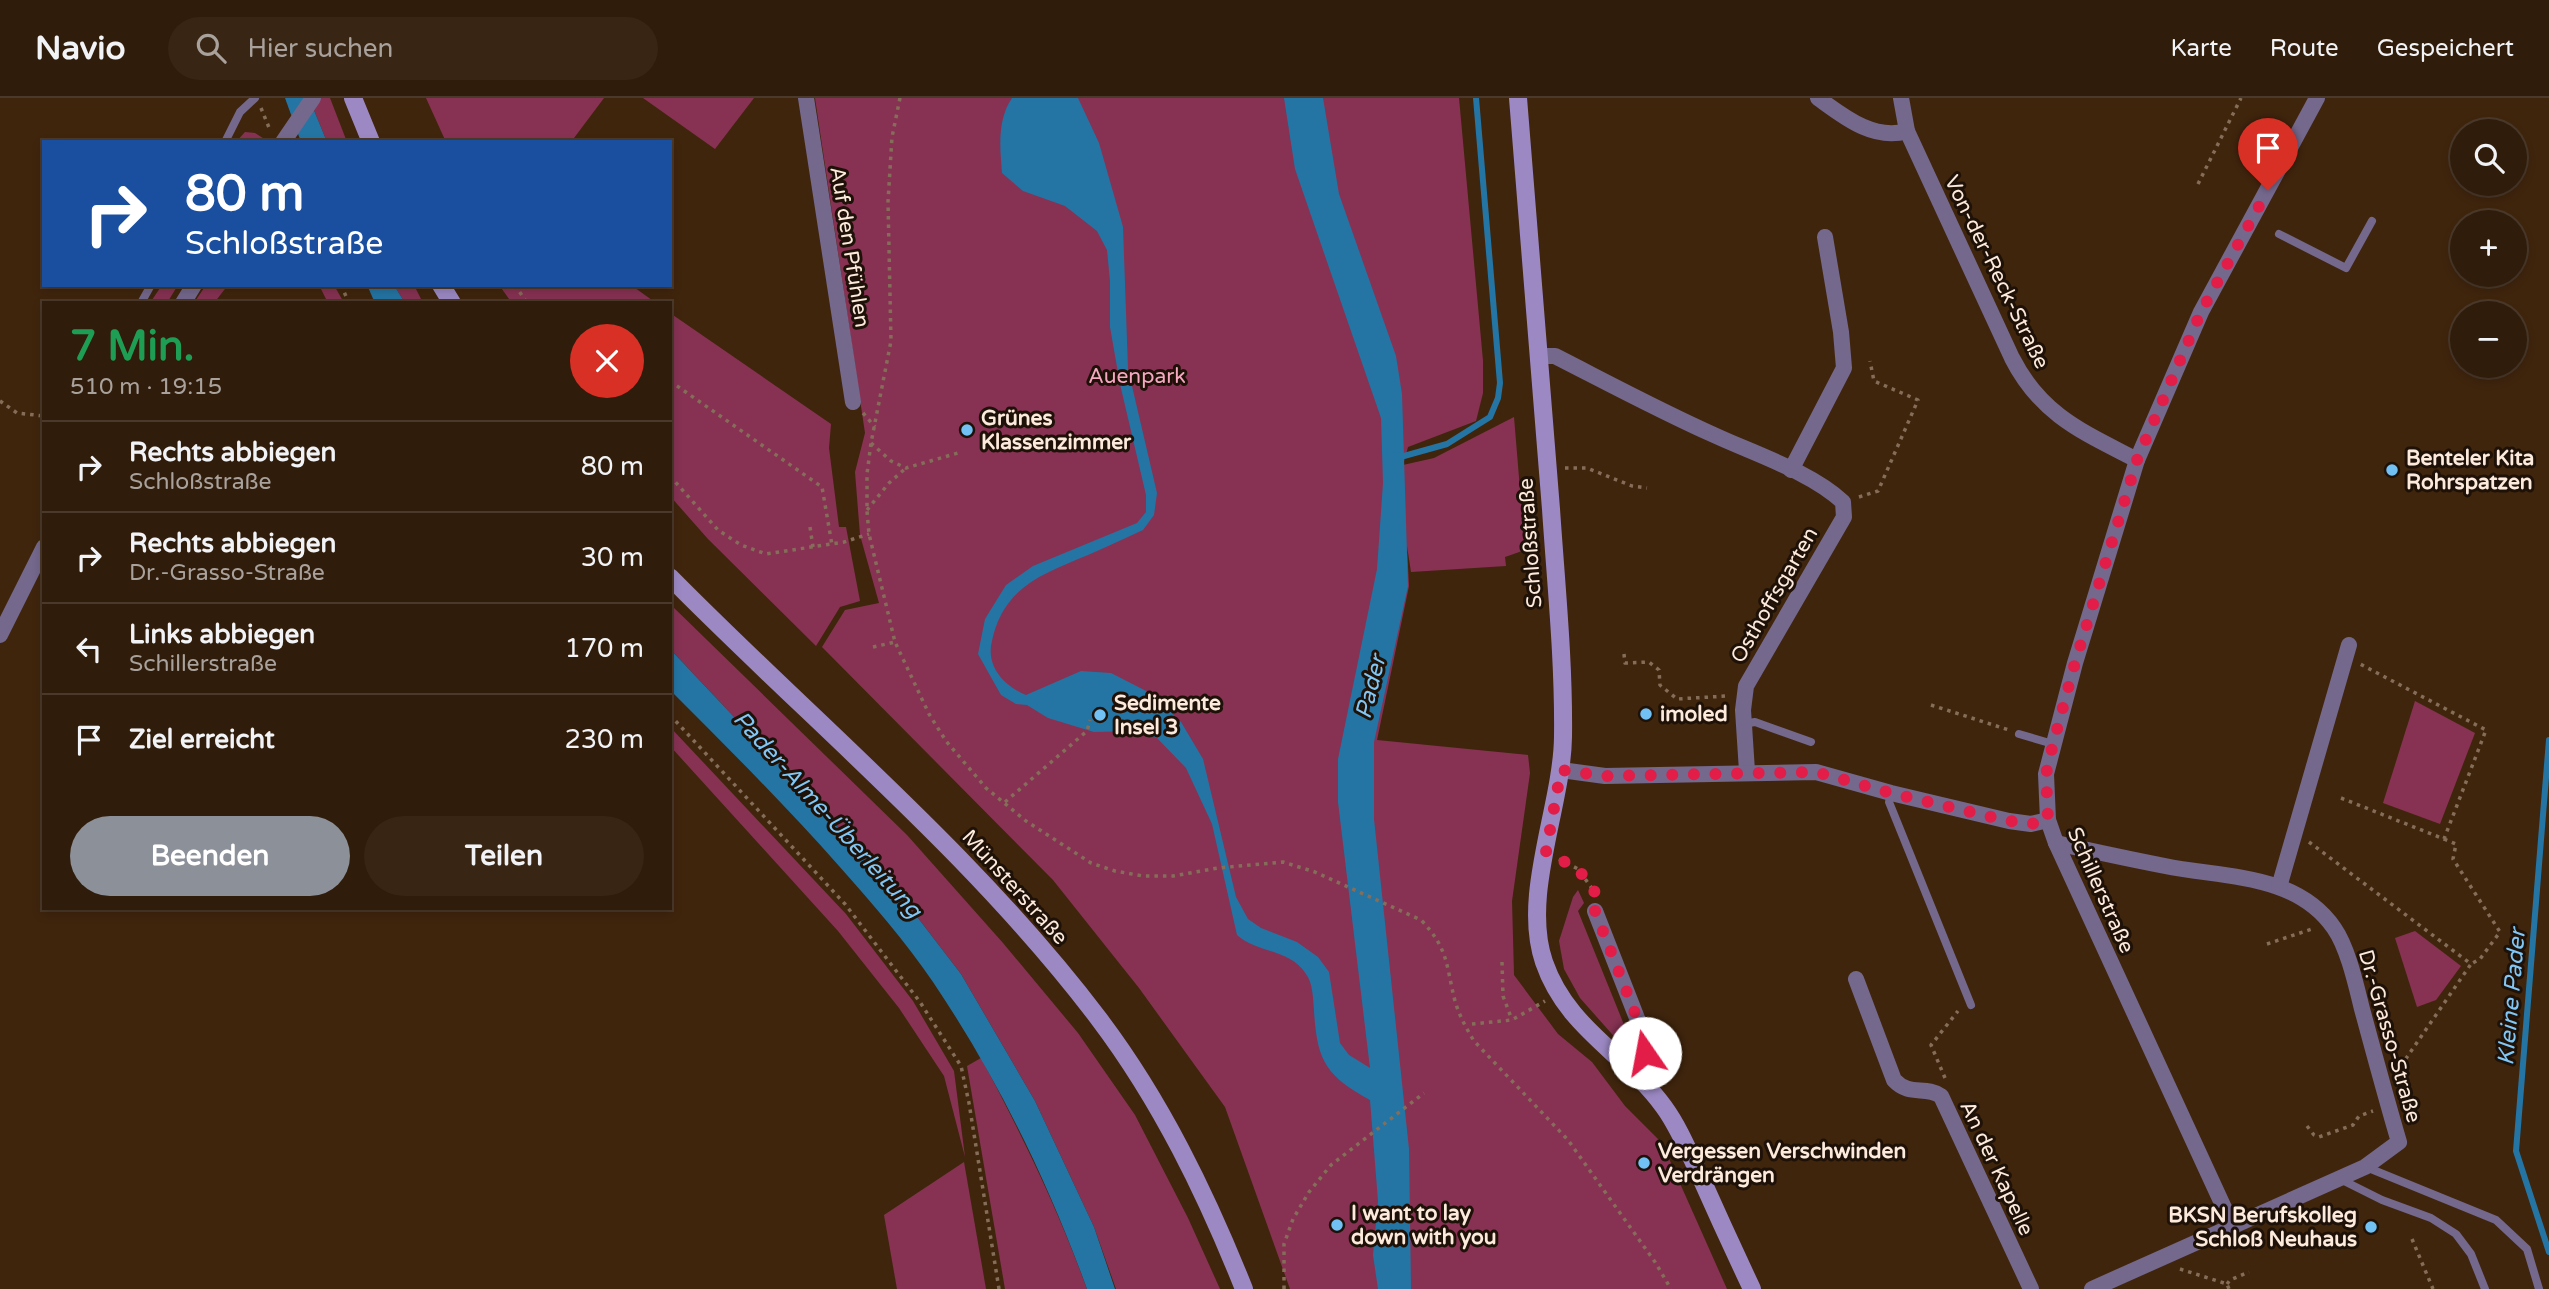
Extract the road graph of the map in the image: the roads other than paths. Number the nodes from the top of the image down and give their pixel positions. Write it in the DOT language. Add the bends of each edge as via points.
graph roads {
  1 [pos="256,98"];
  2 [pos="313,98"];
  3 [pos="353,98"];
  4 [pos="806,98"];
  5 [pos="1518,98"];
  6 [pos="1818,98"];
  7 [pos="1901,98"];
  8 [pos="2317,98"];
  9 [pos="1907,131"];
  10 [pos="276,136"];
  11 [pos="226,140"];
  12 [pos="370,140"];
  13 [pos="2372,221"];
  14 [pos="2279,234"];
  15 [pos="1825,237"];
  16 [pos="1540,356"];
  17 [pos="853,402"];
  18 [pos="2137,460"];
  19 [pos="1791,470"];
  20 [pos="42,551"];
  21 [pos="672,579"];
  22 [pos="0,635"];
  23 [pos="2347,652"];
  24 [pos="1743,724"];
  25 [pos="2019,734"];
  26 [pos="1811,742"];
  27 [pos="2053,744"];
  28 [pos="1561,770"];
  29 [pos="1747,771"];
  30 [pos="1891,793"];
  31 [pos="2048,820"];
  32 [pos="2056,843"];
  33 [pos="2279,887"];
  34 [pos="1595,911"];
  35 [pos="1856,979"];
  36 [pos="1971,1005"];
  37 [pos="1630,1070"];
  38 [pos="2365,1167"];
  39 [pos="2340,1179"];
  40 [pos="2232,1225"];
  41 [pos="1244,1289"];
  42 [pos="1752,1289"];
  43 [pos="2031,1289"];
  44 [pos="2092,1289"];
  45 [pos="2485,1289"];
  46 [pos="2539,1289"];
  1 -- 11 [label="lane" via="240,112"];
  2 -- 10 [label="street"];
  3 -- 12 [label="street"];
  4 -- 17 [label="street, Auf den Pfühlen"];
  5 -- 16 [label="street, Schloßstraße"];
  6 -- 9 [label="street" via="1856,125 1883,132"];
  7 -- 9 [label="street, Von-der-Reck-Straße"];
  8 -- 18 [label="street, Schillerstraße" via="2201,312"];
  9 -- 18 [label="street, Von-der-Reck-Straße" via="2030,389 2045,406 2082,431"];
  13 -- 14 [label="lane" via="2346,268"];
  15 -- 19 [label="street" via="1844,368"];
  16 -- 19 [label="street" via="1555,356"];
  16 -- 28 [label="street, Schloßstraße" via="1561,659"];
  18 -- 27 [label="street, Schillerstraße"];
  19 -- 24 [label="street, Osthoffsgarten" via="1833,492 1843,502 1843,517 1746,686"];
  20 -- 22 [label="street"];
  21 -- 41 [label="street, Münsterstraße" via="929,827 1019,923 1099,1019 1180,1147"];
  23 -- 33 [label="street"];
  24 -- 26 [label="lane" via="1755,722"];
  24 -- 29 [label="street, Osthoffsgarten"];
  25 -- 27 [label="lane"];
  27 -- 31 [label="street, Schillerstraße" via="2046,774"];
  28 -- 29 [label="street" via="1597,776"];
  28 -- 37 [label="street, Schloßstraße" via="1537,903 1544,963 1579,1022"];
  29 -- 30 [label="street" via="1816,772"];
  30 -- 31 [label="street" via="2009,821 2031,824"];
  30 -- 36 [label="lane" via="1889,803"];
  31 -- 32 [label="street, Schillerstraße"];
  32 -- 33 [label="street, Dr.-Grasso-Straße"];
  32 -- 40 [label="street, Schillerstraße"];
  33 -- 38 [label="street, Dr.-Grasso-Straße" via="2309,904 2330,924 2356,987 2399,1142"];
  34 -- 37 [label="street" via="1644,1036 1645,1053"];
  35 -- 43 [label="street, An der Kapelle" via="1894,1080 1910,1091 1933,1091 1941,1096"];
  37 -- 42 [label="street, Schloßstraße" via="1679,1130"];
  38 -- 39 [label="street"];
  38 -- 46 [label="lane" via="2496,1220 2527,1250"];
  39 -- 40 [label="street"];
  39 -- 45 [label="lane" via="2431,1218 2456,1234 2471,1254"];
  40 -- 44 [label="street"];
}
